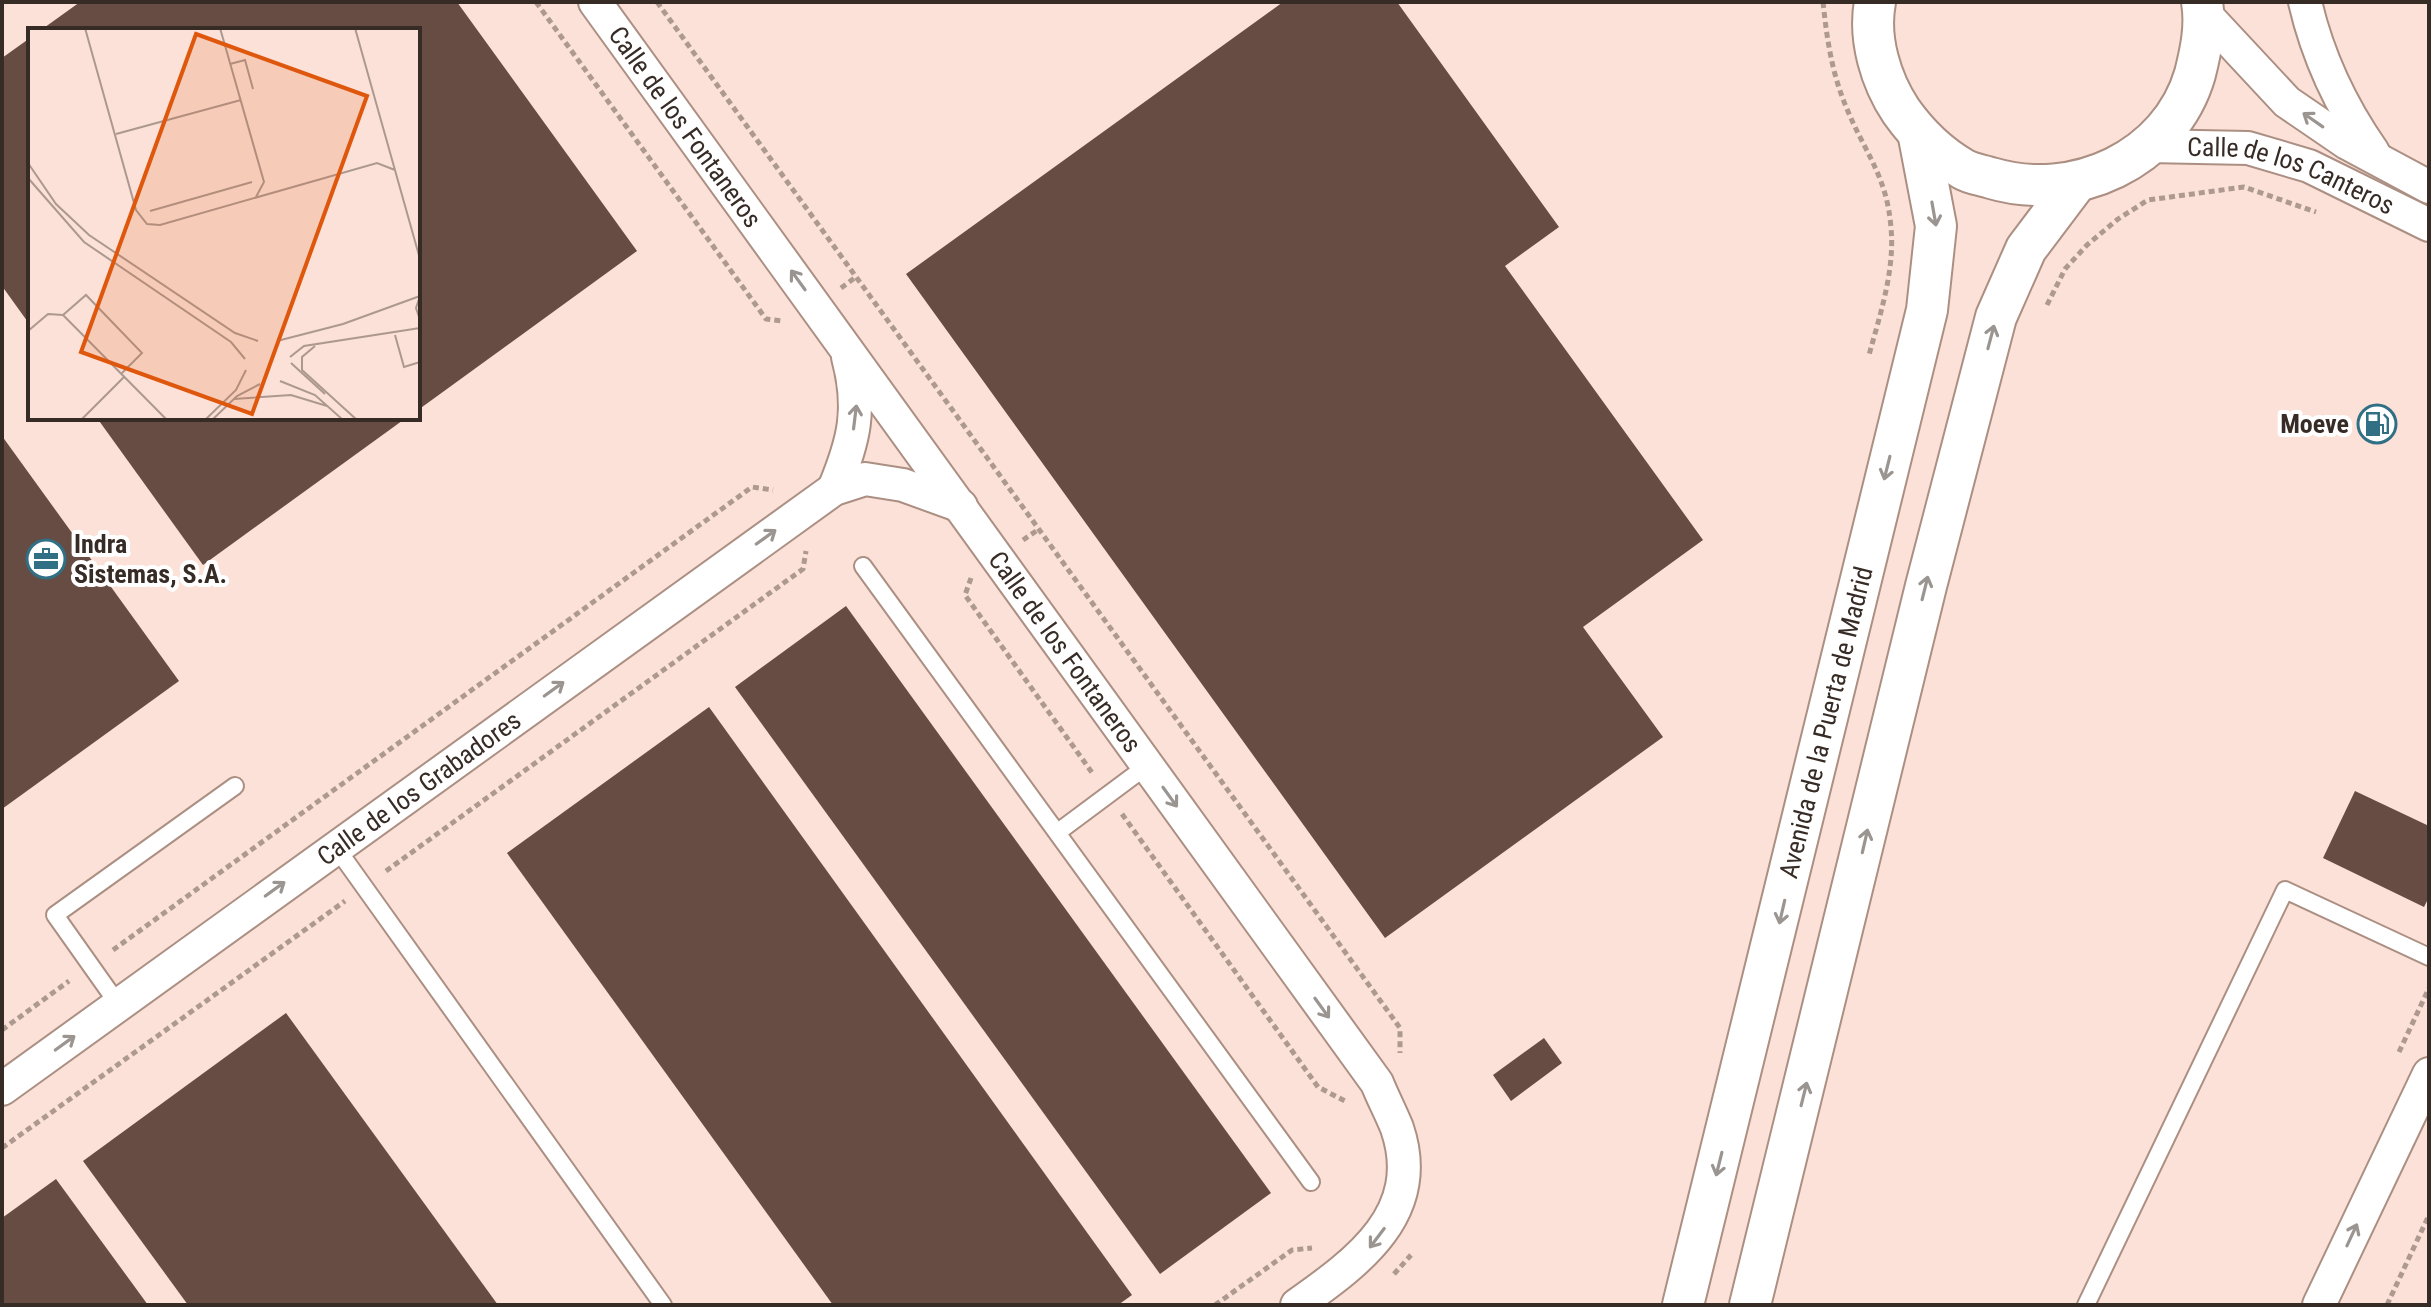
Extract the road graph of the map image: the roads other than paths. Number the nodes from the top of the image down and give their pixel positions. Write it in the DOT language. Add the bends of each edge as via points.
graph roads {
  1 [pos="595,2"];
  2 [pos="2305,2"];
  3 [pos="1872,5"];
  4 [pos="2203,8"];
  5 [pos="1919,137"];
  6 [pos="2148,146"];
  7 [pos="2377,158"];
  8 [pos="2075,184"];
  9 [pos="2429,187"];
  10 [pos="2429,225"];
  11 [pos="843,343"];
  12 [pos="834,489"];
  13 [pos="961,506"];
  14 [pos="863,566"];
  15 [pos="1148,765"];
  16 [pos="235,786"];
  17 [pos="1058,832"];
  18 [pos="335,846"];
  19 [pos="2429,957"];
  20 [pos="118,1004"];
  21 [pos="2429,1074"];
  22 [pos="2,1089"];
  23 [pos="1311,1182"];
  24 [pos="663,1305"];
  25 [pos="1297,1305"];
  26 [pos="1683,1305"];
  27 [pos="1750,1305"];
  28 [pos="2086,1305"];
  29 [pos="2319,1305"];
  11 -- 1 [label="street, Calle de los Fontaneros, one-way"];
  2 -- 7 [label="street, Calle de los Canteros" via="2343,109"];
  3 -- 5 [label="street" via="1873,40 1888,92"];
  4 -- 6 [label="street" via="2201,51 2191,86 2173,119"];
  7 -- 4 [label="street, Calle de los Canteros, one-way" via="2280,96"];
  5 -- 8 [label="street" via="1965,170 2018,186"];
  5 -- 26 [label="street, Avenida de la Puerta de Madrid, one-way" via="1936,226 1927,310"];
  6 -- 8 [label="street" via="2114,170"];
  6 -- 10 [label="street, Calle de los Canteros" via="2248,148 2309,166"];
  7 -- 9 [label="street, Calle de los Canteros"];
  27 -- 8 [label="street, one-way" via="1996,317 2026,249"];
  12 -- 11 [label="street, one-way" via="850,451 858,407"];
  11 -- 13 [label="street, Calle de los Fontaneros"];
  12 -- 13 [label="street, Calle de los Grabadores" via="865,479 903,485"];
  18 -- 12 [label="street, Calle de los Grabadores, one-way"];
  13 -- 15 [label="street, Calle de los Fontaneros"];
  14 -- 17 [label="lane"];
  15 -- 17 [label="lane"];
  15 -- 25 [label="street, Calle de los Fontaneros, one-way" via="1377,1083 1398,1130 1404,1175 1393,1214 1376,1243"];
  16 -- 20 [label="lane" via="55,915"];
  17 -- 23 [label="lane"];
  20 -- 18 [label="street, Calle de los Grabadores, one-way"];
  18 -- 24 [label="lane"];
  19 -- 28 [label="lane" via="2285,890"];
  22 -- 20 [label="street, Calle de los Grabadores, one-way"];
  29 -- 21 [label="street, one-way"];
}
